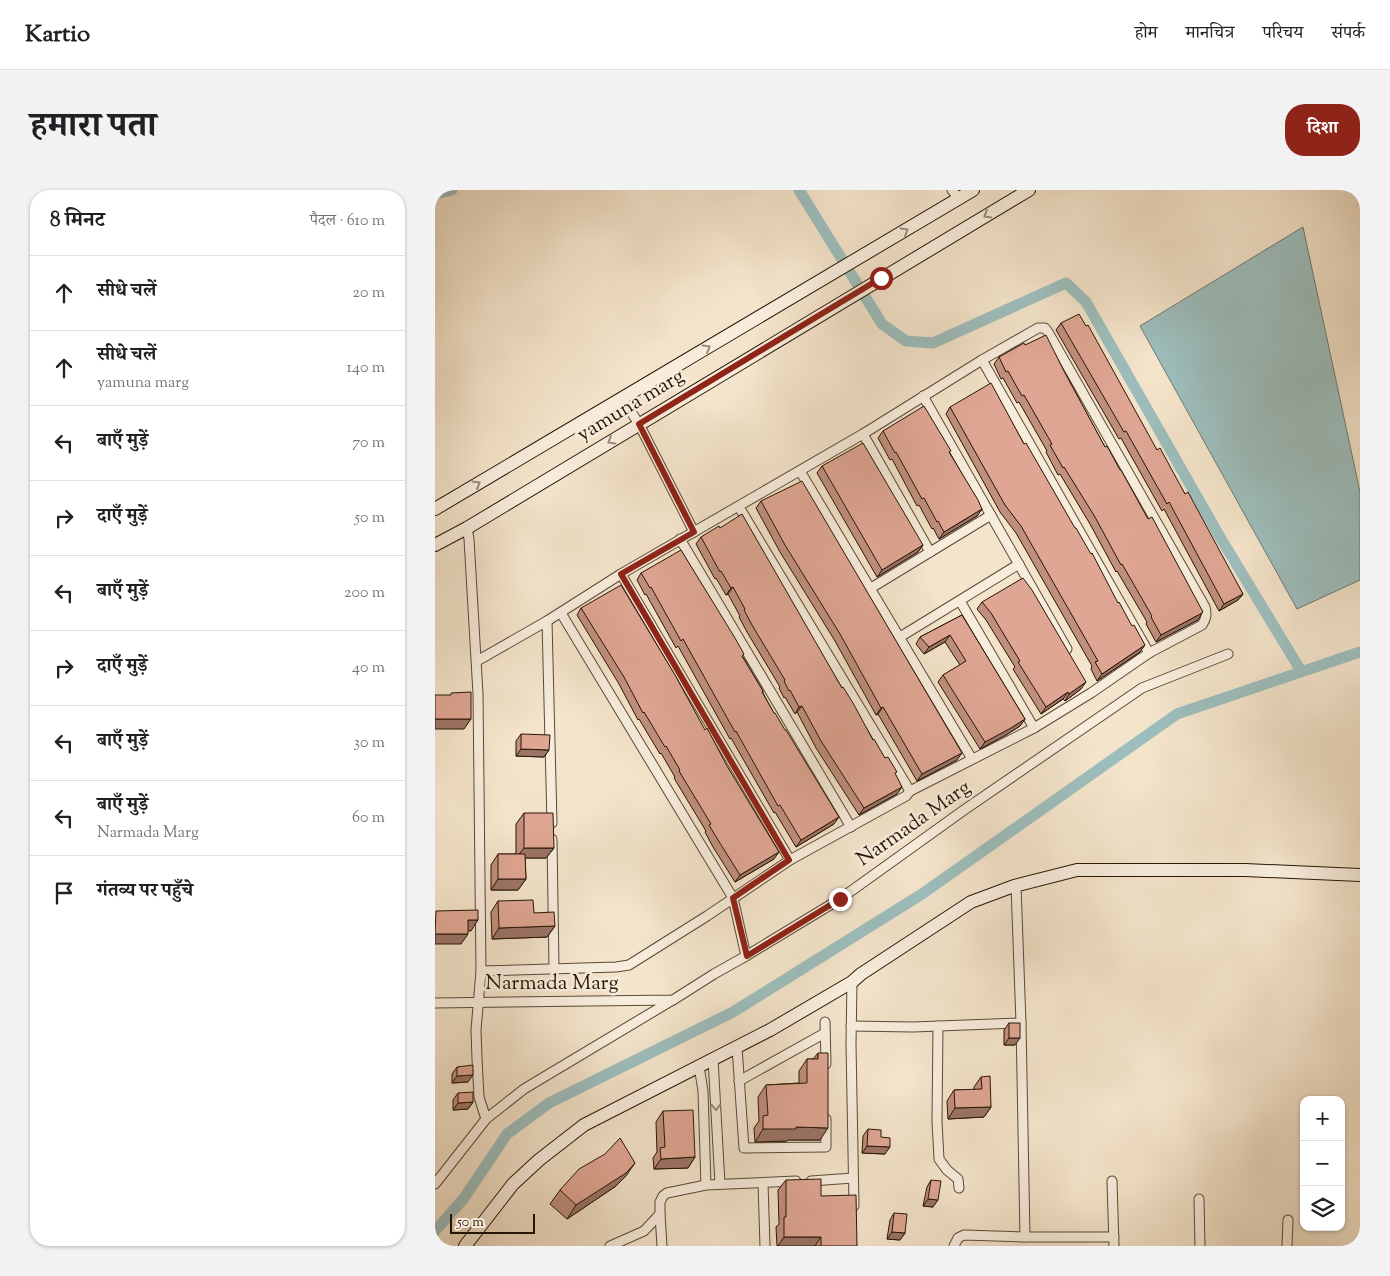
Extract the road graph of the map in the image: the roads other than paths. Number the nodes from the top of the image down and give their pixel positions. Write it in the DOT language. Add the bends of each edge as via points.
graph roads {
  1 [pos="1029,190"];
  2 [pos="964,192"];
  3 [pos="982,360"];
  4 [pos="923,396"];
  5 [pos="622,398"];
  6 [pos="639,424"];
  7 [pos="863,434"];
  8 [pos="800,471"];
  9 [pos="739,507"];
  10 [pos="435,509"];
  11 [pos="991,515"];
  12 [pos="467,528"];
  13 [pos="694,532"];
  14 [pos="680,539"];
  15 [pos="435,545"];
  16 [pos="930,552"];
  17 [pos="1019,564"];
  18 [pos="621,574"];
  19 [pos="871,588"];
  20 [pos="960,601"];
  21 [pos="561,613"];
  22 [pos="547,621"];
  23 [pos="900,637"];
  24 [pos="1149,653"];
  25 [pos="1228,654"];
  26 [pos="1072,658"];
  27 [pos="477,661"];
  28 [pos="1086,684"];
  29 [pos="1091,693"];
  30 [pos="1034,728"];
  31 [pos="972,759"];
  32 [pos="910,790"];
  33 [pos="851,826"];
  34 [pos="789,860"];
  35 [pos="1360,875"];
  36 [pos="1016,886"];
  37 [pos="733,898"];
  38 [pos="747,956"];
  39 [pos="555,969"];
  40 [pos="481,971"];
  41 [pos="852,982"];
  42 [pos="673,1000"];
  43 [pos="479,1002"];
  44 [pos="435,1004"];
  45 [pos="825,1022"];
  46 [pos="1021,1022"];
  47 [pos="851,1026"];
  48 [pos="939,1026"];
  49 [pos="825,1033"];
  50 [pos="737,1046"];
  51 [pos="713,1058"];
  52 [pos="699,1066"];
  53 [pos="826,1071"];
  54 [pos="739,1081"];
  55 [pos="826,1109"];
  56 [pos="486,1119"];
  57 [pos="853,1178"];
  58 [pos="1112,1181"];
  59 [pos="763,1183"];
  60 [pos="435,1184"];
  61 [pos="720,1184"];
  62 [pos="706,1185"];
  63 [pos="959,1188"];
  64 [pos="1199,1199"];
  65 [pos="660,1214"];
  66 [pos="855,1217"];
  67 [pos="1289,1220"];
  68 [pos="1025,1237"];
  69 [pos="1114,1241"];
  70 [pos="465,1246"];
  71 [pos="610,1246"];
  72 [pos="661,1246"];
  73 [pos="765,1246"];
  74 [pos="954,1246"];
  75 [pos="1200,1246"];
  76 [pos="1287,1246"];
  1 -- 6 [label="street, yamuna marg, one-way"];
  5 -- 2 [label="street, yamuna marg, one-way" via="863,256"];
  3 -- 4 [label="street"];
  3 -- 24 [label="street"];
  3 -- 24 [label="street" via="1038,328 1045,328 1205,607 1206,618 1202,625"];
  4 -- 7 [label="street"];
  4 -- 11 [label="street"];
  5 -- 6 [label="street"];
  10 -- 5 [label="street, yamuna marg, one-way"];
  6 -- 12 [label="street, yamuna marg, one-way"];
  6 -- 13 [label="street"];
  7 -- 8 [label="street"];
  7 -- 16 [label="street"];
  8 -- 9 [label="street"];
  8 -- 19 [label="street"];
  9 -- 13 [label="street"];
  9 -- 32 [label="street"];
  11 -- 16 [label="street"];
  11 -- 17 [label="street"];
  12 -- 15 [label="street, yamuna marg"];
  12 -- 27 [label="street"];
  13 -- 14 [label="street"];
  14 -- 18 [label="street"];
  14 -- 33 [label="street"];
  16 -- 19 [label="street"];
  17 -- 20 [label="street"];
  17 -- 26 [label="street"];
  18 -- 21 [label="street"];
  18 -- 34 [label="street"];
  19 -- 23 [label="street"];
  20 -- 23 [label="street"];
  20 -- 30 [label="street"];
  21 -- 22 [label="street"];
  21 -- 37 [label="street"];
  22 -- 27 [label="street"];
  22 -- 39 [label="street"];
  23 -- 31 [label="street"];
  24 -- 29 [label="street"];
  25 -- 38 [label="street, Narmada Marg" via="1142,688 840,899"];
  27 -- 40 [label="street" via="474,694"];
  28 -- 29 [label="street"];
  29 -- 30 [label="street"];
  30 -- 31 [label="street"];
  31 -- 32 [label="street"];
  32 -- 33 [label="street" via="906,796"];
  33 -- 34 [label="street"];
  34 -- 37 [label="street"];
  35 -- 36 [label="street" via="1245,870 1077,870"];
  36 -- 41 [label="street" via="971,902"];
  36 -- 46 [label="street"];
  37 -- 38 [label="street"];
  37 -- 39 [label="street" via="629,965"];
  38 -- 42 [label="street, Narmada Marg"];
  39 -- 40 [label="street"];
  40 -- 43 [label="street"];
  41 -- 47 [label="street"];
  41 -- 50 [label="street"];
  42 -- 43 [label="street, Narmada Marg"];
  42 -- 56 [label="street" via="524,1089"];
  43 -- 44 [label="street, Narmada Marg"];
  43 -- 56 [label="street" via="479,1097"];
  45 -- 49 [label="street"];
  46 -- 48 [label="street"];
  46 -- 68 [label="street"];
  47 -- 48 [label="street"];
  47 -- 57 [label="street"];
  48 -- 63 [label="street" via="939,1159 958,1179"];
  49 -- 53 [label="street"];
  49 -- 54 [label="street"];
  50 -- 51 [label="street"];
  50 -- 54 [label="street"];
  51 -- 52 [label="street"];
  51 -- 61 [label="street, one-way"];
  52 -- 62 [label="street" via="703,1091"];
  52 -- 70 [label="street" via="584,1125 513,1184"];
  54 -- 55 [label="street" via="744,1148 826,1147"];
  56 -- 60 [label="street"];
  57 -- 59 [label="street"];
  57 -- 66 [label="street"];
  58 -- 69 [label="street"];
  59 -- 61 [label="street"];
  59 -- 73 [label="street"];
  61 -- 62 [label="street"];
  62 -- 65 [label="street" via="667,1192 660,1202"];
  64 -- 75 [label="street"];
  65 -- 71 [label="street" via="644,1231"];
  65 -- 72 [label="street"];
  67 -- 76 [label="street"];
  68 -- 69 [label="street"];
  68 -- 74 [label="street" via="964,1235"];
}
